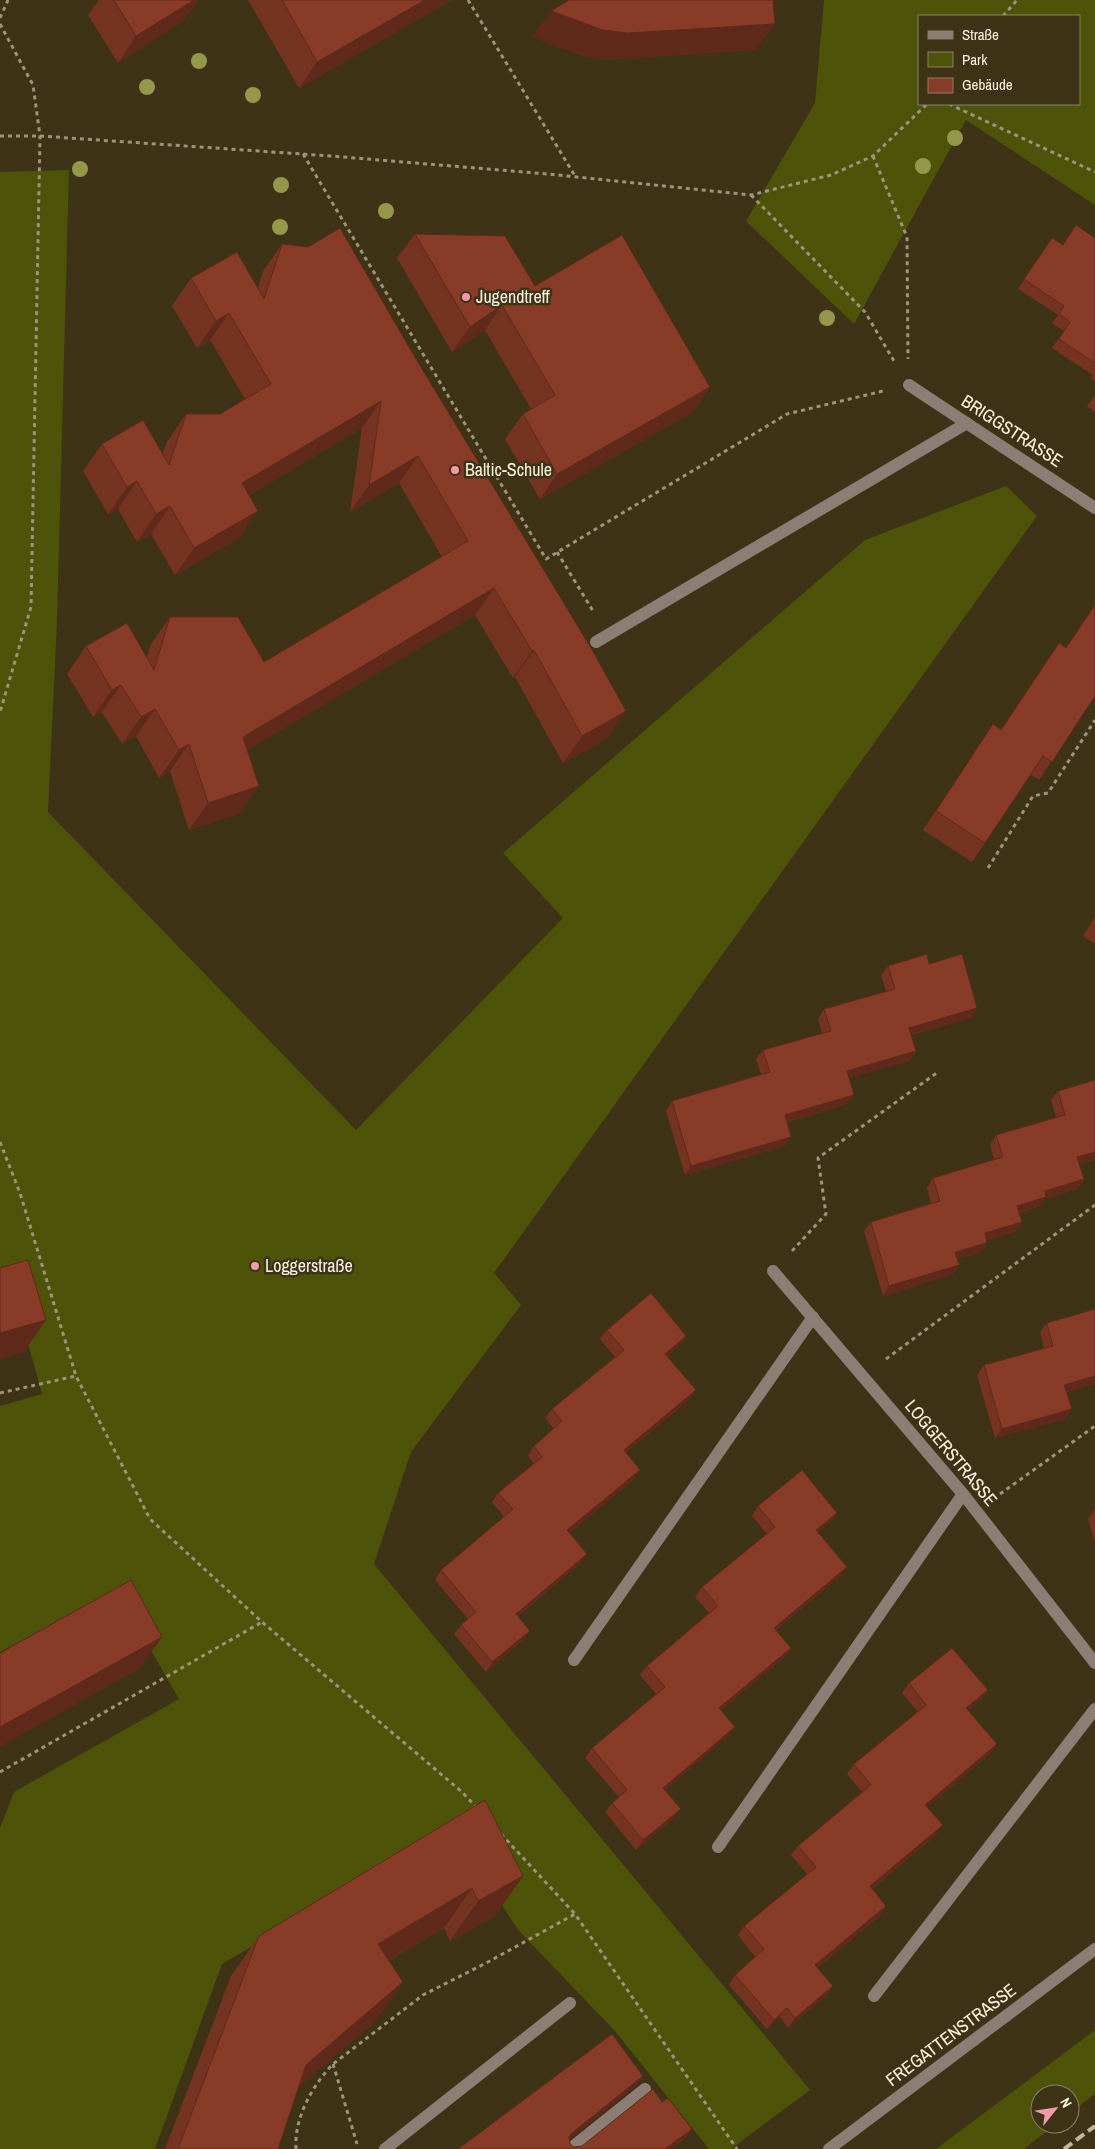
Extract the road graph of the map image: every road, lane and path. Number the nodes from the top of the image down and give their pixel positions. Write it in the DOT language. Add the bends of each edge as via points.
graph roads {
  1 [pos="8,0"];
  2 [pos="468,0"];
  3 [pos="1017,0"];
  4 [pos="1004,15"];
  5 [pos="0,18"];
  6 [pos="0,24"];
  7 [pos="926,105"];
  8 [pos="951,105"];
  9 [pos="0,136"];
  10 [pos="40,136"];
  11 [pos="302,154"];
  12 [pos="873,156"];
  13 [pos="1095,172"];
  14 [pos="575,176"];
  15 [pos="751,195"];
  16 [pos="909,385"];
  17 [pos="966,423"];
  18 [pos="1095,508"];
  19 [pos="557,552"];
  20 [pos="602,639"];
  21 [pos="0,712"];
  22 [pos="1095,720"];
  23 [pos="988,868"];
  24 [pos="938,1072"];
  25 [pos="0,1142"];
  26 [pos="1095,1206"];
  27 [pos="773,1271"];
  28 [pos="812,1317"];
  29 [pos="76,1376"];
  30 [pos="864,1376"];
  31 [pos="0,1393"];
  32 [pos="1095,1426"];
  33 [pos="963,1494"];
  34 [pos="976,1510"];
  35 [pos="262,1622"];
  36 [pos="574,1660"];
  37 [pos="1095,1663"];
  38 [pos="1095,1709"];
  39 [pos="0,1772"];
  40 [pos="482,1813"];
  41 [pos="495,1828"];
  42 [pos="718,1847"];
  43 [pos="575,1914"];
  44 [pos="1095,1949"];
  45 [pos="874,1996"];
  46 [pos="570,2003"];
  47 [pos="333,2064"];
  48 [pos="645,2089"];
  49 [pos="296,2149"];
  50 [pos="359,2149"];
  51 [pos="385,2149"];
  52 [pos="570,2149"];
  53 [pos="737,2149"];
  54 [pos="829,2149"];
  1 -- 5 [label="path"];
  2 -- 14 [label="path"];
  3 -- 4 [label="path"];
  6 -- 10 [label="path" via="33,85"];
  7 -- 12 [label="path"];
  8 -- 13 [label="path"];
  9 -- 10 [label="path"];
  10 -- 11 [label="path"];
  10 -- 21 [label="path" via="31,607"];
  11 -- 14 [label="path"];
  11 -- 19 [label="path" via="546,559"];
  12 -- 15 [label="path" via="831,175"];
  12 -- 16 [label="path" via="907,237"];
  14 -- 15 [label="path"];
  15 -- 16 [label="path" via="864,312"];
  16 -- 17 [label="street, BRIGGSTRASSE"];
  16 -- 19 [label="path" via="787,414"];
  17 -- 18 [label="street, BRIGGSTRASSE"];
  17 -- 20 [label="street"];
  19 -- 20 [label="path"];
  22 -- 23 [label="path" via="1048,793 1033,796"];
  24 -- 27 [label="path" via="818,1158 826,1214"];
  25 -- 29 [label="path" via="20,1193"];
  26 -- 30 [label="path"];
  27 -- 28 [label="street, LOGGERSTRASSE"];
  28 -- 30 [label="street, LOGGERSTRASSE"];
  28 -- 36 [label="street"];
  29 -- 31 [label="path"];
  29 -- 35 [label="path" via="150,1519"];
  30 -- 33 [label="street, LOGGERSTRASSE"];
  32 -- 34 [label="path"];
  33 -- 34 [label="street, LOGGERSTRASSE"];
  33 -- 42 [label="street"];
  34 -- 37 [label="street, LOGGERSTRASSE"];
  35 -- 39 [label="path"];
  35 -- 40 [label="path" via="462,1792"];
  38 -- 45 [label="street"];
  41 -- 43 [label="path"];
  43 -- 47 [label="path" via="423,1994"];
  43 -- 53 [label="path"];
  44 -- 54 [label="street, FREGATTENSTRASSE"];
  46 -- 51 [label="street"];
  47 -- 49 [label="path" via="321,2076 301,2113"];
  47 -- 50 [label="path"];
  48 -- 52 [label="street"];
}
